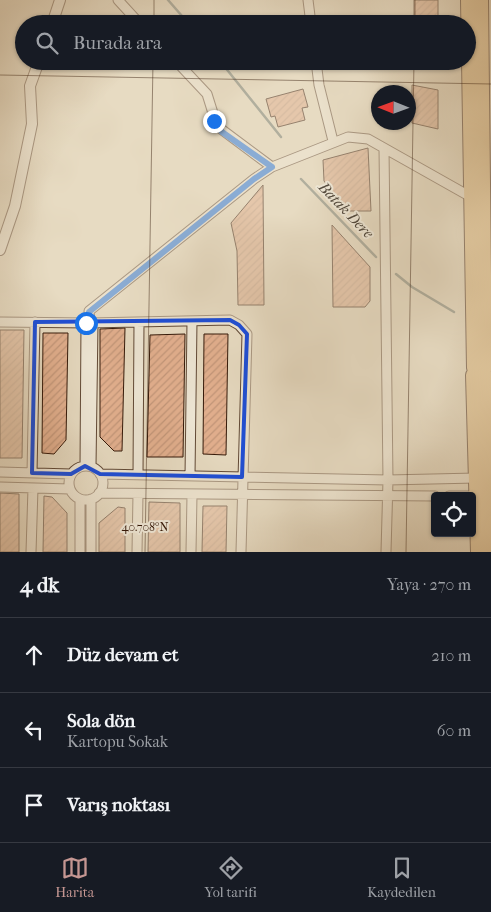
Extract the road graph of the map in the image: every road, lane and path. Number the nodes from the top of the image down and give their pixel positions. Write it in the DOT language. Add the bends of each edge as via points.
graph roads {
  1 [pos="60,0"];
  2 [pos="118,0"];
  3 [pos="308,0"];
  4 [pos="468,0"];
  5 [pos="481,0"];
  6 [pos="55,15"];
  7 [pos="132,15"];
  8 [pos="310,15"];
  9 [pos="468,15"];
  10 [pos="36,70"];
  11 [pos="184,70"];
  12 [pos="317,70"];
  13 [pos="469,70"];
  14 [pos="333,141"];
  15 [pos="384,148"];
  16 [pos="272,167"];
  17 [pos="472,197"];
  18 [pos="488,231"];
  19 [pos="0,250"];
  20 [pos="488,302"];
  21 [pos="192,321"];
  22 [pos="0,322"];
  23 [pos="35,322"];
  24 [pos="138,322"];
  25 [pos="89,323"];
  26 [pos="479,371"];
  27 [pos="488,464"];
  28 [pos="88,466"];
  29 [pos="0,472"];
  30 [pos="32,473"];
  31 [pos="71,474"];
  32 [pos="100,474"];
  33 [pos="138,474"];
  34 [pos="190,476"];
  35 [pos="242,477"];
  36 [pos="476,478"];
  37 [pos="388,480"];
  38 [pos="0,487"];
  39 [pos="33,488"];
  40 [pos="70,489"];
  41 [pos="476,492"];
  42 [pos="99,493"];
  43 [pos="138,494"];
  44 [pos="192,495"];
  45 [pos="242,496"];
  46 [pos="388,496"];
  47 [pos="431,496"];
  48 [pos="476,496"];
  49 [pos="80,499"];
  50 [pos="91,499"];
  51 [pos="31,552"];
  52 [pos="80,552"];
  53 [pos="91,552"];
  54 [pos="137,552"];
  55 [pos="191,552"];
  56 [pos="241,552"];
  57 [pos="386,552"];
  58 [pos="478,552"];
  59 [pos="488,552"];
  1 -- 6 [label="street"];
  2 -- 7 [label="street"];
  3 -- 8 [label="street"];
  4 -- 9 [label="highway"];
  5 -- 18 [label="highway"];
  10 -- 19 [label="street" via="30,86 32,124 15,206"];
  11 -- 16 [label="street" via="207,94 217,126"];
  12 -- 14 [label="street"];
  13 -- 17 [label="highway"];
  14 -- 15 [label="street" via="348,136 368,139"];
  14 -- 16 [label="street"];
  15 -- 17 [label="street"];
  15 -- 37 [label="street"];
  16 -- 25 [label="street" via="89,312"];
  17 -- 26 [label="highway"];
  18 -- 20 [label="highway"];
  20 -- 26 [label="highway"];
  21 -- 24 [label="street"];
  21 -- 34 [label="street"];
  21 -- 35 [label="street" via="230,320 239,324 246,334"];
  22 -- 23 [label="street"];
  23 -- 25 [label="street"];
  23 -- 30 [label="street"];
  24 -- 25 [label="street"];
  24 -- 33 [label="street"];
  25 -- 28 [label="street"];
  26 -- 27 [label="highway"];
  26 -- 36 [label="highway"];
  27 -- 59 [label="highway"];
  28 -- 31 [label="street"];
  28 -- 32 [label="street"];
  29 -- 30 [label="street"];
  30 -- 31 [label="street"];
  31 -- 40 [label="street"];
  32 -- 33 [label="street"];
  32 -- 42 [label="street" via="102,487"];
  33 -- 34 [label="street"];
  34 -- 35 [label="street"];
  35 -- 37 [label="street"];
  35 -- 45 [label="street"];
  36 -- 37 [label="street"];
  36 -- 41 [label="highway"];
  37 -- 46 [label="street"];
  38 -- 39 [label="street"];
  39 -- 40 [label="street"];
  39 -- 51 [label="street"];
  40 -- 49 [label="street"];
  42 -- 43 [label="street"];
  42 -- 50 [label="street"];
  43 -- 44 [label="street"];
  43 -- 54 [label="street"];
  44 -- 45 [label="street"];
  44 -- 55 [label="street"];
  45 -- 46 [label="street"];
  45 -- 56 [label="street"];
  46 -- 47 [label="street"];
  46 -- 57 [label="street"];
  48 -- 58 [label="highway"];
  49 -- 50 [label="street"];
  49 -- 52 [label="street"];
  50 -- 53 [label="street"];
}
